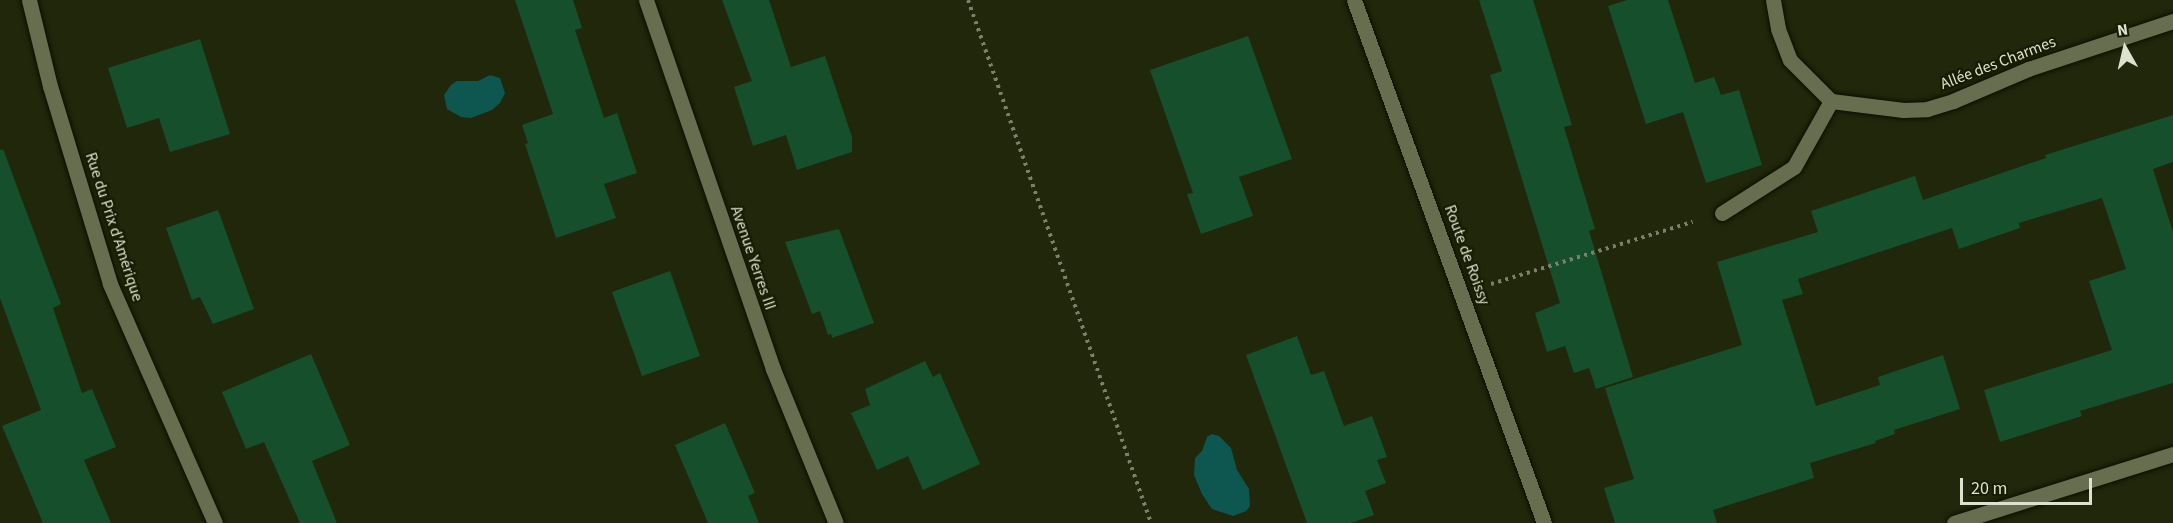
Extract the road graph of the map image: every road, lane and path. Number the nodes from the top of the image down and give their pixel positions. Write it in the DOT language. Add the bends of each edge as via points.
graph roads {
  1 [pos="28,0"];
  2 [pos="646,0"];
  3 [pos="968,0"];
  4 [pos="1354,0"];
  5 [pos="1773,0"];
  6 [pos="2173,21"];
  7 [pos="1831,101"];
  8 [pos="1722,213"];
  9 [pos="1461,293"];
  10 [pos="2173,454"];
  11 [pos="215,523"];
  12 [pos="836,523"];
  13 [pos="1151,523"];
  14 [pos="1544,523"];
  15 [pos="1954,523"];
  1 -- 11 [label="street, Rue du Prix d'Amérique" via="110,284"];
  2 -- 12 [label="street, Avenue Yerres III" via="773,369"];
  3 -- 13 [label="path"];
  4 -- 9 [label="street, Route de Roissy"];
  5 -- 7 [label="street" via="1778,29 1790,60"];
  6 -- 7 [label="street, Allée des Charmes" via="2028,69 1927,109 1881,109"];
  7 -- 8 [label="street" via="1794,167"];
  8 -- 9 [label="path"];
  9 -- 14 [label="street, Route de Roissy"];
  10 -- 15 [label="street"];
}
